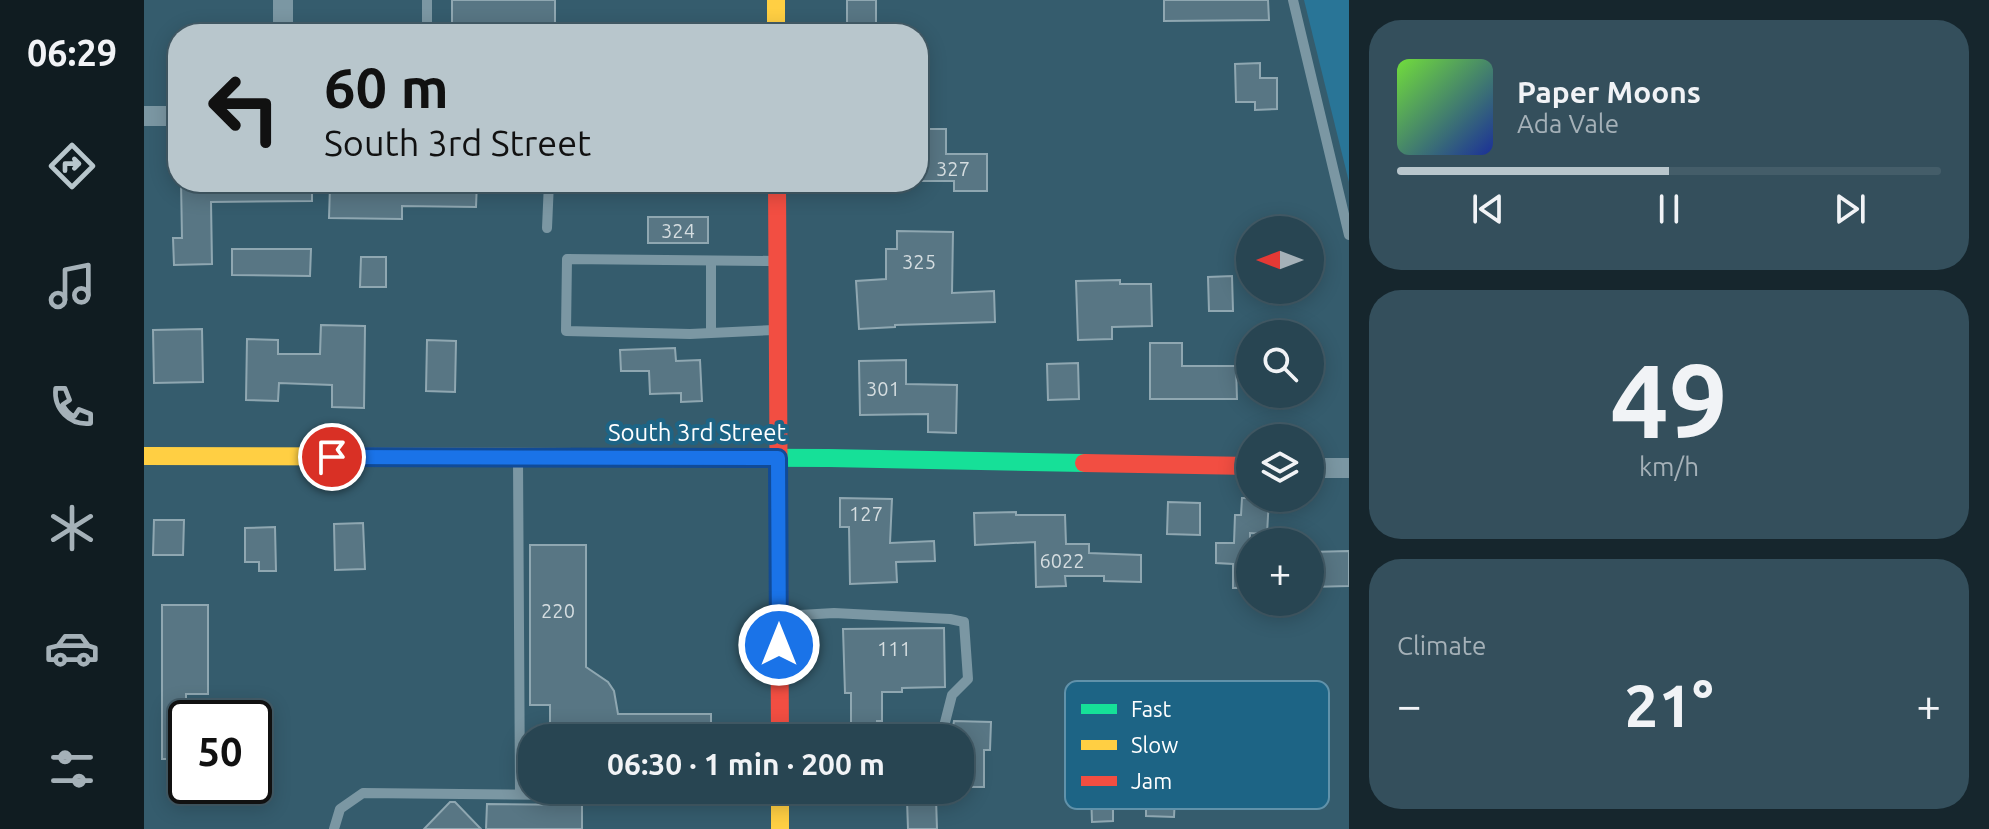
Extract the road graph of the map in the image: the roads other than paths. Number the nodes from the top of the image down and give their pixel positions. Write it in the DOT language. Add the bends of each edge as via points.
graph roads {
  1 [pos="283,0"];
  2 [pos="427,0"];
  3 [pos="776,0"];
  4 [pos="1293,0"];
  5 [pos="283,24"];
  6 [pos="427,24"];
  7 [pos="776,24"];
  8 [pos="144,116"];
  9 [pos="168,116"];
  10 [pos="549,192"];
  11 [pos="777,192"];
  12 [pos="547,228"];
  13 [pos="1349,235"];
  14 [pos="711,261"];
  15 [pos="777,261"];
  16 [pos="778,329"];
  17 [pos="711,331"];
  18 [pos="144,456"];
  19 [pos="518,458"];
  20 [pos="778,458"];
  21 [pos="1236,466"];
  22 [pos="1324,468"];
  23 [pos="1349,468"];
  24 [pos="779,616"];
  25 [pos="520,724"];
  26 [pos="780,724"];
  27 [pos="945,724"];
  28 [pos="518,794"];
  29 [pos="780,804"];
  30 [pos="334,829"];
  31 [pos="780,829"];
  1 -- 5 [label="street"];
  2 -- 6 [label="lane"];
  3 -- 7 [label="street"];
  4 -- 13 [label="lane"];
  8 -- 9 [label="street"];
  10 -- 12 [label="lane"];
  11 -- 15 [label="street"];
  14 -- 15 [label="lane"];
  14 -- 17 [label="lane"];
  14 -- 17 [label="lane" via="567,259 566,331"];
  15 -- 16 [label="street"];
  16 -- 17 [label="lane"];
  16 -- 20 [label="street"];
  18 -- 19 [label="street, South 3rd Street"];
  19 -- 20 [label="street, South 3rd Street"];
  19 -- 25 [label="lane"];
  20 -- 21 [label="street, South 3rd Street"];
  20 -- 24 [label="street"];
  22 -- 23 [label="street"];
  24 -- 26 [label="street"];
  24 -- 27 [label="lane" via="834,613 964,622 968,679 952,695"];
  28 -- 30 [label="lane" via="363,793 340,809"];
  29 -- 31 [label="street"];
}
